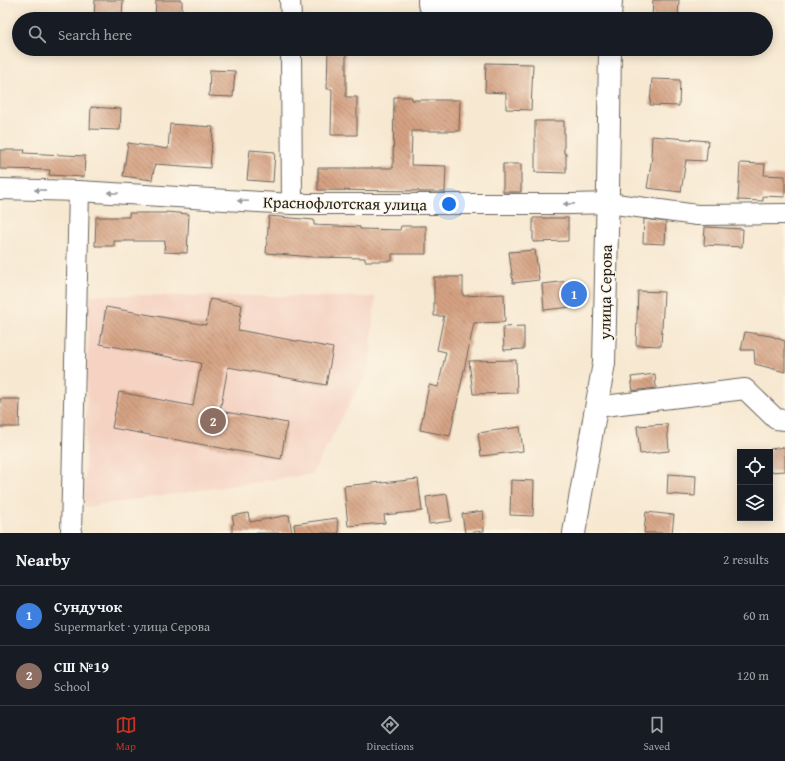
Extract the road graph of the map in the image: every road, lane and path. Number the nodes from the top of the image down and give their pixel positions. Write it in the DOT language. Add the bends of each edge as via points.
graph roads {
  1 [pos="290,0"];
  2 [pos="428,0"];
  3 [pos="546,3"];
  4 [pos="610,9"];
  5 [pos="291,12"];
  6 [pos="291,56"];
  7 [pos="610,56"];
  8 [pos="0,189"];
  9 [pos="79,191"];
  10 [pos="608,203"];
  11 [pos="292,204"];
  12 [pos="785,214"];
  13 [pos="596,407"];
  14 [pos="785,420"];
  15 [pos="71,533"];
  16 [pos="574,533"];
  1 -- 5 [label="street"];
  2 -- 3 [label="street" via="428,4"];
  3 -- 4 [label="street"];
  6 -- 11 [label="street"];
  7 -- 10 [label="main road, улица Серова"];
  9 -- 8 [label="street, Краснофлотская улица, one-way"];
  11 -- 9 [label="street, Краснофлотская улица, one-way"];
  9 -- 15 [label="street"];
  10 -- 11 [label="street, Краснофлотская улица, one-way"];
  10 -- 12 [label="street, Краснофлотская улица" via="697,214"];
  10 -- 13 [label="main road, улица Серова" via="604,363"];
  13 -- 14 [label="street" via="746,389 776,419"];
  13 -- 16 [label="main road, улица Серова"];
}
